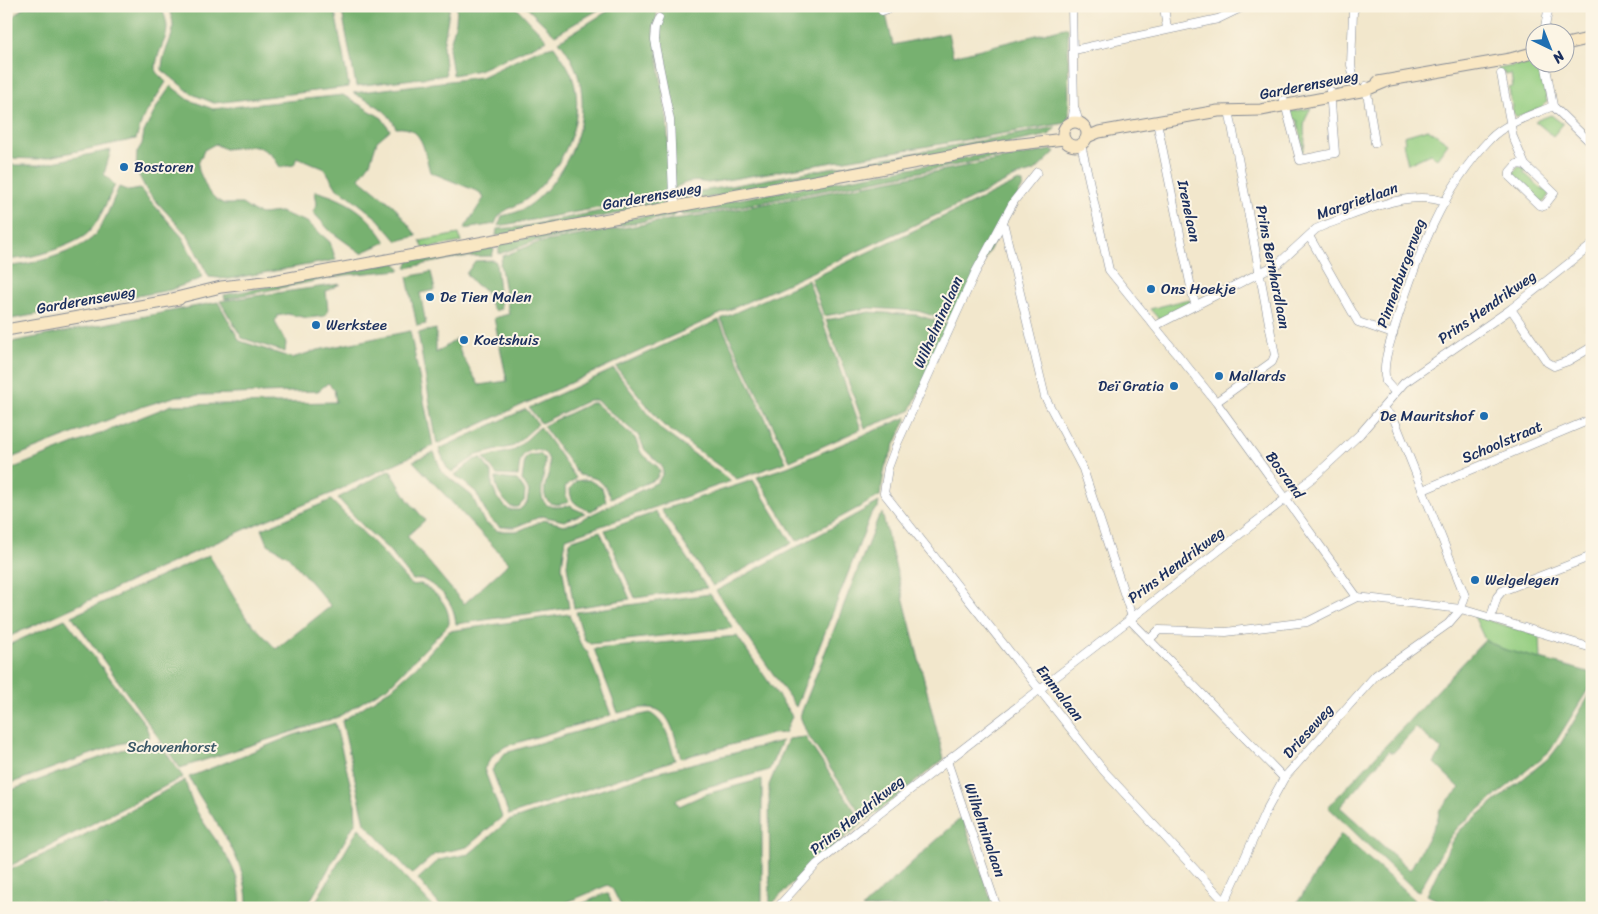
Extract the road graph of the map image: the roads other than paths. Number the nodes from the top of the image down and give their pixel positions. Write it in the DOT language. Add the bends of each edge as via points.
graph roads {
  1 [pos="897,6"];
  2 [pos="1072,6"];
  3 [pos="1164,6"];
  4 [pos="1246,6"];
  5 [pos="1356,6"];
  6 [pos="1549,6"];
  7 [pos="882,10"];
  8 [pos="659,18"];
  9 [pos="1546,22"];
  10 [pos="1167,29"];
  11 [pos="1592,38"];
  12 [pos="1576,42"];
  13 [pos="1074,50"];
  14 [pos="1526,50"];
  15 [pos="1526,55"];
  16 [pos="1492,61"];
  17 [pos="1547,72"];
  18 [pos="1501,74"];
  19 [pos="1361,88"];
  20 [pos="1331,94"];
  21 [pos="1284,103"];
  22 [pos="1553,106"];
  23 [pos="1234,110"];
  24 [pos="1157,122"];
  25 [pos="1510,126"];
  26 [pos="1080,134"];
  27 [pos="1064,137"];
  28 [pos="1375,143"];
  29 [pos="1592,144"];
  30 [pos="1526,165"];
  31 [pos="1037,172"];
  32 [pos="1445,202"];
  33 [pos="676,206"];
  34 [pos="1003,222"];
  35 [pos="1309,236"];
  36 [pos="1592,245"];
  37 [pos="1259,272"];
  38 [pos="1196,304"];
  39 [pos="1511,309"];
  40 [pos="1155,326"];
  41 [pos="6,330"];
  42 [pos="1393,334"];
  43 [pos="1592,347"];
  44 [pos="1395,392"];
  45 [pos="1216,402"];
  46 [pos="1383,408"];
  47 [pos="1592,419"];
  48 [pos="1423,490"];
  49 [pos="884,493"];
  50 [pos="1286,499"];
  51 [pos="1592,556"];
  52 [pos="1357,596"];
  53 [pos="1461,609"];
  54 [pos="1491,617"];
  55 [pos="1130,618"];
  56 [pos="1149,640"];
  57 [pos="1592,648"];
  58 [pos="1039,688"];
  59 [pos="948,761"];
  60 [pos="1284,778"];
  61 [pos="1223,905"];
  62 [pos="776,908"];
  63 [pos="997,908"];
  1 -- 7 [label="street"];
  2 -- 13 [label="street, Bosrand"];
  3 -- 10 [label="street"];
  4 -- 10 [label="street" via="1218,19"];
  5 -- 19 [label="street" via="1351,64"];
  6 -- 9 [label="street"];
  8 -- 33 [label="street" via="654,40 670,120"];
  10 -- 13 [label="street"];
  11 -- 12 [label="main road"];
  13 -- 26 [label="street, Bosrand" via="1074,108"];
  14 -- 16 [label="main road, Garderenseweg" via="1500,54"];
  15 -- 16 [label="main road, Garderenseweg"];
  16 -- 19 [label="main road, Garderenseweg"];
  17 -- 22 [label="street"];
  18 -- 25 [label="street"];
  19 -- 20 [label="main road, Garderenseweg"];
  19 -- 28 [label="street"];
  20 -- 21 [label="main road, Garderenseweg"];
  20 -- 21 [label="street" via="1335,153 1300,160"];
  21 -- 23 [label="main road, Garderenseweg"];
  22 -- 25 [label="street, Pinnenburgerweg"];
  22 -- 29 [label="street"];
  23 -- 24 [label="main road, Garderenseweg"];
  23 -- 37 [label="street, Prins Bernhardlaan"];
  24 -- 26 [label="main road, Garderenseweg"];
  24 -- 38 [label="street, Irenelaan"];
  25 -- 30 [label="street"];
  25 -- 32 [label="street, Pinnenburgerweg" via="1491,138"];
  26 -- 27 [label="main road" via="1070,145"];
  26 -- 27 [label="main road" via="1066,127"];
  26 -- 40 [label="street, Bosrand" via="1109,270"];
  27 -- 33 [label="main road, Garderenseweg"];
  30 -- 30 [label="street" via="1517,164 1510,177 1544,206 1554,191"];
  31 -- 34 [label="street, Wilhelminalaan" via="1014,201"];
  32 -- 35 [label="street, Margrietlaan" via="1432,198 1408,198 1325,225"];
  32 -- 42 [label="street, Pinnenburgerweg" via="1422,247"];
  33 -- 41 [label="main road, Garderenseweg" via="273,281 221,287 172,300"];
  34 -- 49 [label="street, Wilhelminalaan" via="975,273 897,444 888,468"];
  34 -- 55 [label="street" via="1045,397 1083,469"];
  35 -- 37 [label="street, Margrietlaan" via="1287,258"];
  35 -- 42 [label="street" via="1358,322"];
  36 -- 39 [label="street, Prins Hendrikweg"];
  37 -- 38 [label="street, Margrietlaan"];
  37 -- 45 [label="street, Prins Bernhardlaan" via="1275,355 1272,362"];
  38 -- 40 [label="street, Margrietlaan"];
  39 -- 43 [label="street" via="1547,362 1554,366"];
  39 -- 44 [label="street, Prins Hendrikweg" via="1413,376"];
  40 -- 45 [label="street, Bosrand"];
  42 -- 44 [label="street, Pinnenburgerweg" via="1384,378"];
  44 -- 46 [label="street, Prins Hendrikweg"];
  45 -- 50 [label="street, Bosrand"];
  46 -- 48 [label="street" via="1394,419"];
  46 -- 50 [label="street, Prins Hendrikweg" via="1360,434"];
  47 -- 48 [label="street, Schoolstraat"];
  48 -- 53 [label="street" via="1465,596"];
  49 -- 58 [label="street, Emmalaan"];
  50 -- 52 [label="street, Bosrand"];
  50 -- 55 [label="street, Prins Hendrikweg"];
  51 -- 54 [label="street" via="1502,591"];
  52 -- 53 [label="street"];
  52 -- 56 [label="street" via="1307,622 1226,632 1159,630"];
  53 -- 54 [label="street"];
  53 -- 60 [label="street, Drieseweg" via="1448,624 1376,675"];
  54 -- 57 [label="street"];
  55 -- 56 [label="street"];
  55 -- 58 [label="street, Prins Hendrikweg"];
  56 -- 60 [label="street"];
  58 -- 59 [label="street, Prins Hendrikweg"];
  58 -- 61 [label="street, Emmalaan" via="1104,771"];
  59 -- 62 [label="street, Prins Hendrikweg" via="817,864"];
  59 -- 63 [label="street, Wilhelminalaan"];
  60 -- 61 [label="street, Drieseweg"];
}
